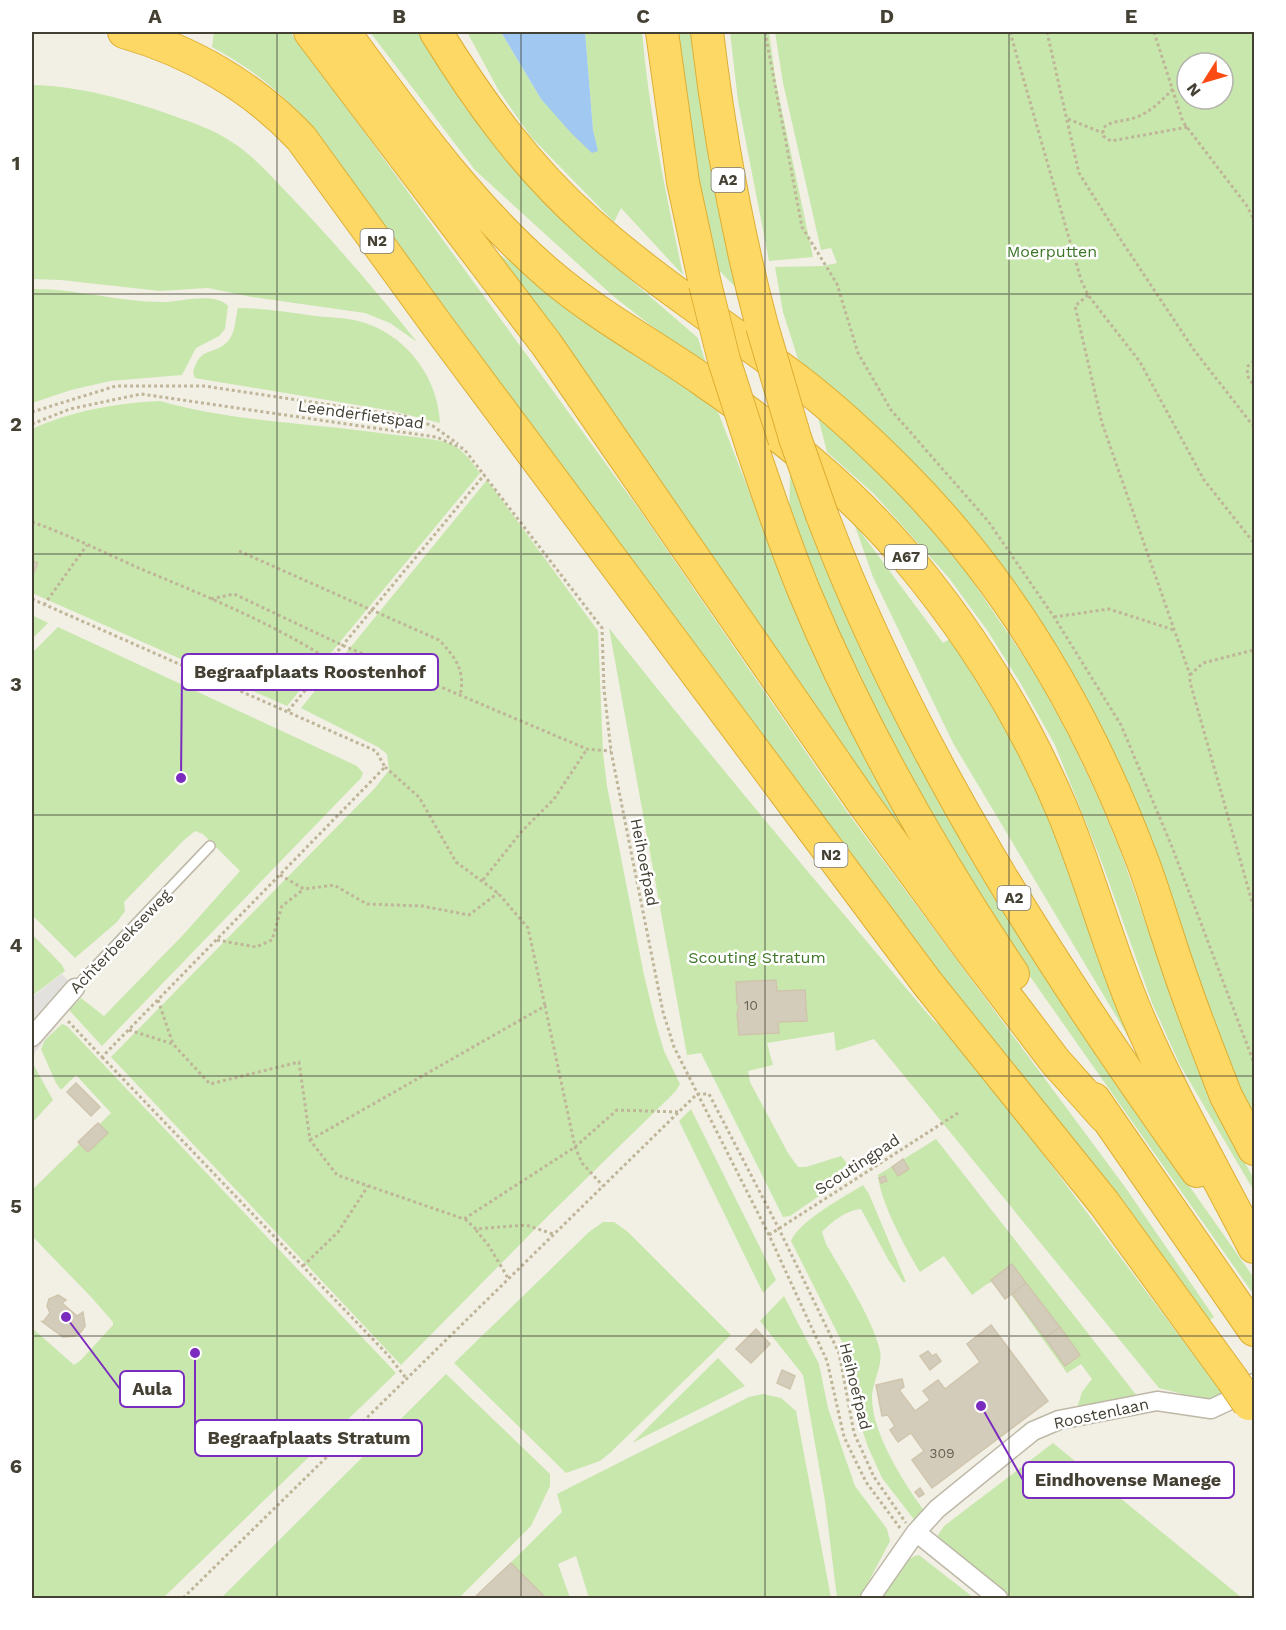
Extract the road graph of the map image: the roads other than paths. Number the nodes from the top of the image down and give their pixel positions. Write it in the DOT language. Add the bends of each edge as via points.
graph roads {
  1 [pos="127,32"];
  2 [pos="311,32"];
  3 [pos="344,32"];
  4 [pos="436,32"];
  5 [pos="662,32"];
  6 [pos="707,32"];
  7 [pos="210,846"];
  8 [pos="75,988"];
  9 [pos="32,1037"];
  10 [pos="1105,1117"];
  11 [pos="1254,1149"];
  12 [pos="1254,1247"];
  13 [pos="1254,1253"];
  14 [pos="1254,1330"];
  15 [pos="1248,1394"];
  16 [pos="916,1532"];
  17 [pos="870,1599"];
  18 [pos="998,1599"];
  1 -- 15 [label="highway, N2" via="225,75 260,100 312,151 921,975 1104,1203"];
  2 -- 10 [label="highway" via="547,345 861,800 970,949 1055,1061"];
  3 -- 12 [label="highway, A67" via="426,144 509,236 550,275 596,310 768,428 871,519 903,553 969,639 1034,747 1063,812 1149,1041"];
  4 -- 11 [label="highway" via="503,131 564,200 656,278 840,415 924,498 997,587 1039,649 1100,759 1141,855 1210,1056"];
  5 -- 10 [label="highway, A2, bridge" via="683,182 724,360 804,591 891,774 976,917"];
  6 -- 13 [label="highway, A2, bridge" via="727,176 743,254 795,438 843,570 931,755 974,833 1076,996"];
  7 -- 8 [label="lane, Achterbeekseweg"];
  8 -- 9 [label="street, Achterbeekseweg"];
  10 -- 14 [label="highway, A2"];
  15 -- 16 [label="street, Roostenlaan" via="1211,1409 1157,1401 1059,1420 1013,1446 937,1509"];
  16 -- 17 [label="street, Roostenlaan"];
  16 -- 18 [label="street"];
}
